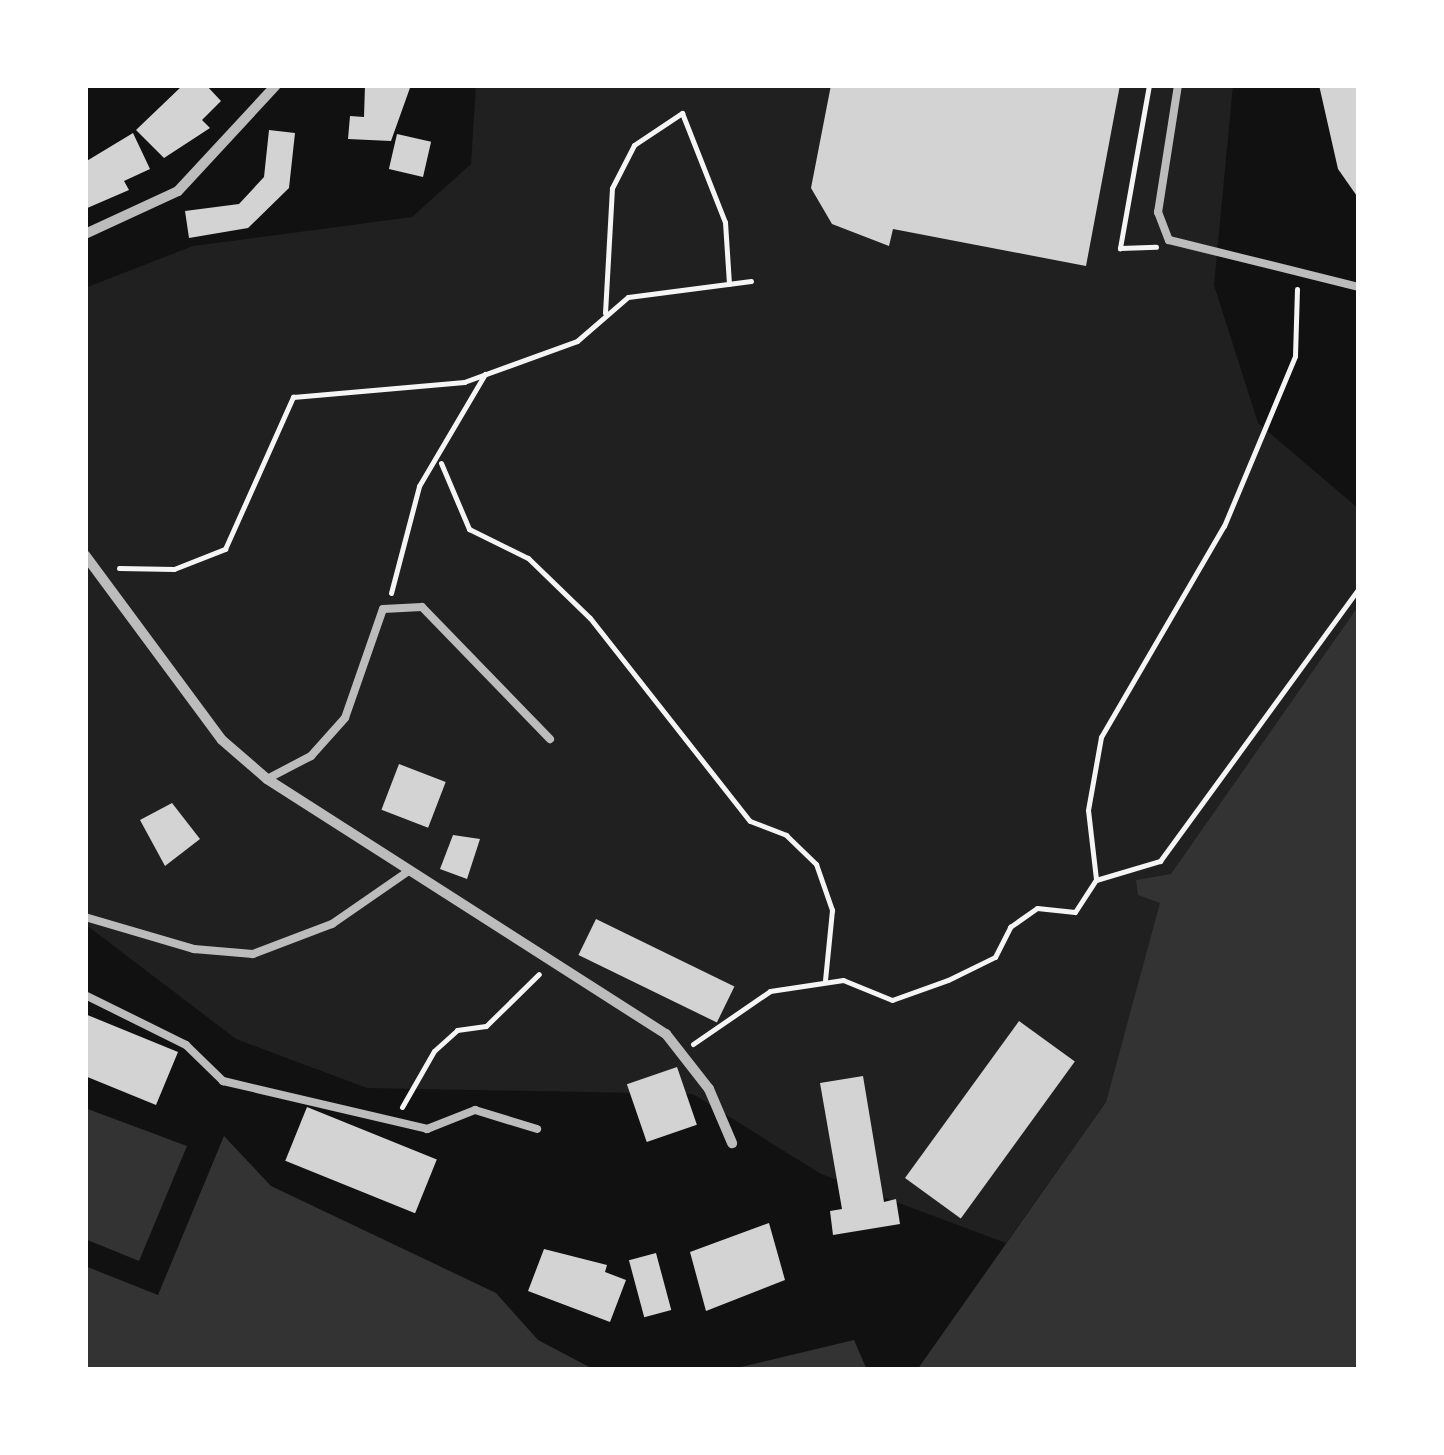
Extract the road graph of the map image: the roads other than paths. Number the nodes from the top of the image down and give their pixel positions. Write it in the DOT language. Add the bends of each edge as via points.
graph roads {
  1 [pos="276,85"];
  2 [pos="1178,85"];
  3 [pos="85,234"];
  4 [pos="1359,287"];
  5 [pos="85,555"];
  6 [pos="550,740"];
  7 [pos="267,779"];
  8 [pos="410,870"];
  9 [pos="85,917"];
  10 [pos="85,995"];
  11 [pos="537,1129"];
  12 [pos="732,1144"];
  1 -- 3 [label="street" via="178,190"];
  2 -- 4 [label="lane" via="1158,212 1178,247"];
  5 -- 7 [label="street" via="222,740"];
  6 -- 7 [label="lane" via="422,607 383,609 344,718 311,756"];
  7 -- 8 [label="street"];
  8 -- 9 [label="lane" via="332,924 253,954 194,950"];
  8 -- 12 [label="street" via="554,957 682,1052"];
  10 -- 11 [label="lane" via="186,1044 223,1081 427,1130 475,1110"];
}
